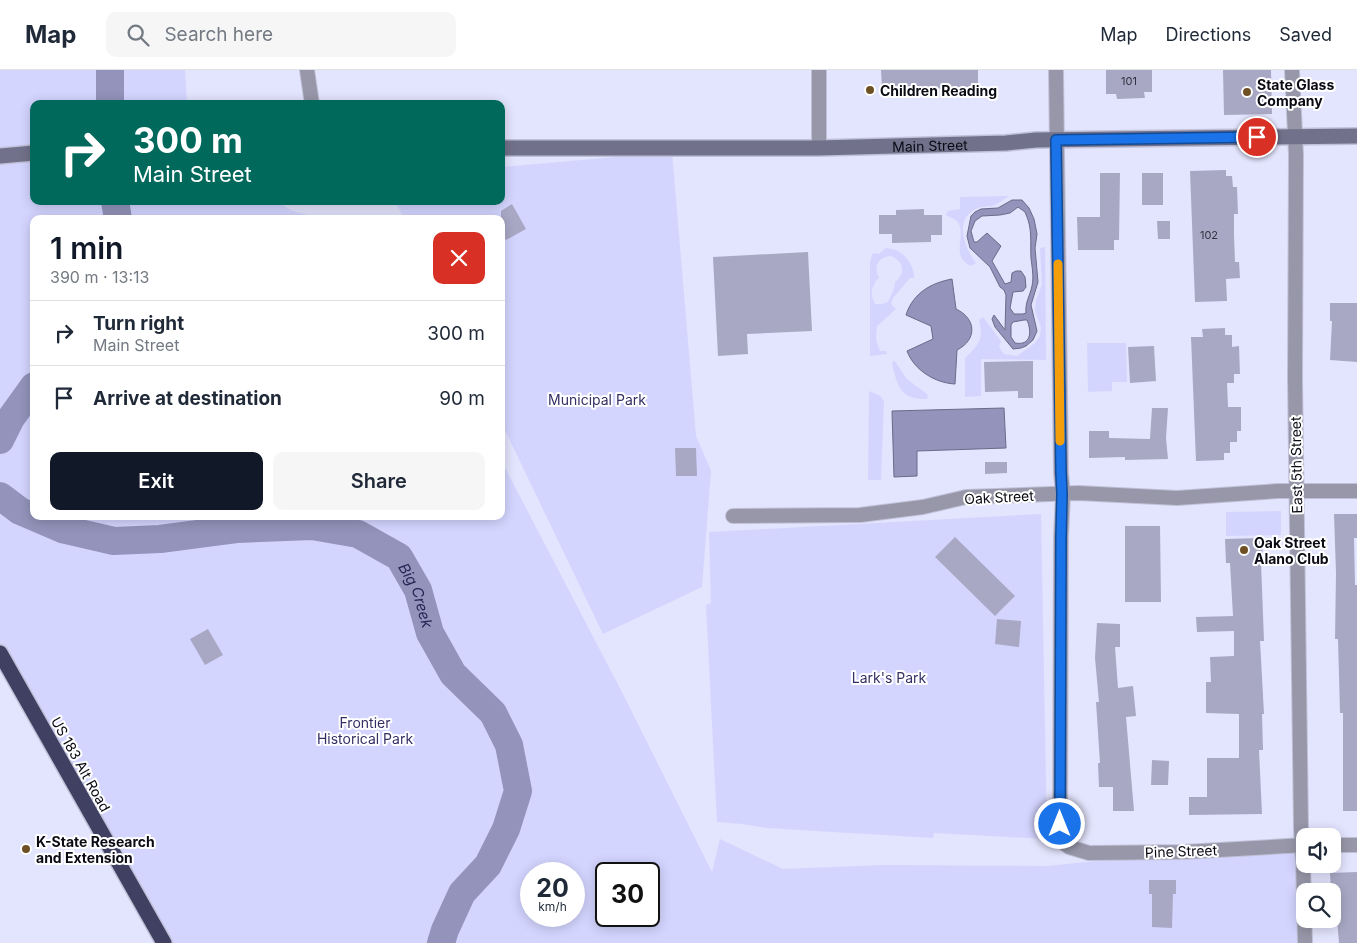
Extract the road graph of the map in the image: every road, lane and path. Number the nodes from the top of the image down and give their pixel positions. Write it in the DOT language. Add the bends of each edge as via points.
graph roads {
  1 [pos="307,70"];
  2 [pos="819,70"];
  3 [pos="1056,70"];
  4 [pos="1292,70"];
  5 [pos="311,100"];
  6 [pos="1294,136"];
  7 [pos="1357,136"];
  8 [pos="1056,140"];
  9 [pos="505,148"];
  10 [pos="819,148"];
  11 [pos="30,153"];
  12 [pos="0,156"];
  13 [pos="1357,490"];
  14 [pos="1297,491"];
  15 [pos="1062,494"];
  16 [pos="733,516"];
  17 [pos="0,653"];
  18 [pos="1301,828"];
  19 [pos="1296,845"];
  20 [pos="1341,845"];
  21 [pos="1357,845"];
  22 [pos="1304,873"];
  23 [pos="164,943"];
  24 [pos="1305,943"];
  1 -- 5 [label="street"];
  2 -- 10 [label="street"];
  3 -- 8 [label="street"];
  4 -- 6 [label="street, East 5th Street"];
  6 -- 7 [label="street, Main Street"];
  6 -- 8 [label="street, Main Street"];
  6 -- 14 [label="street, East 5th Street"];
  8 -- 10 [label="street, Main Street"];
  8 -- 15 [label="street"];
  9 -- 10 [label="street, Main Street"];
  11 -- 12 [label="street"];
  13 -- 14 [label="street, Oak Street"];
  14 -- 15 [label="street, Oak Street" via="1177,498"];
  14 -- 18 [label="street, East 5th Street"];
  15 -- 16 [label="street, Oak Street" via="966,497 923,507 860,515"];
  15 -- 19 [label="street, Pine Street" via="1060,840 1069,848 1089,853"];
  17 -- 23 [label="highway, US 183 Alt Road"];
  20 -- 21 [label="street"];
  22 -- 24 [label="street, East 5th Street"];
}
